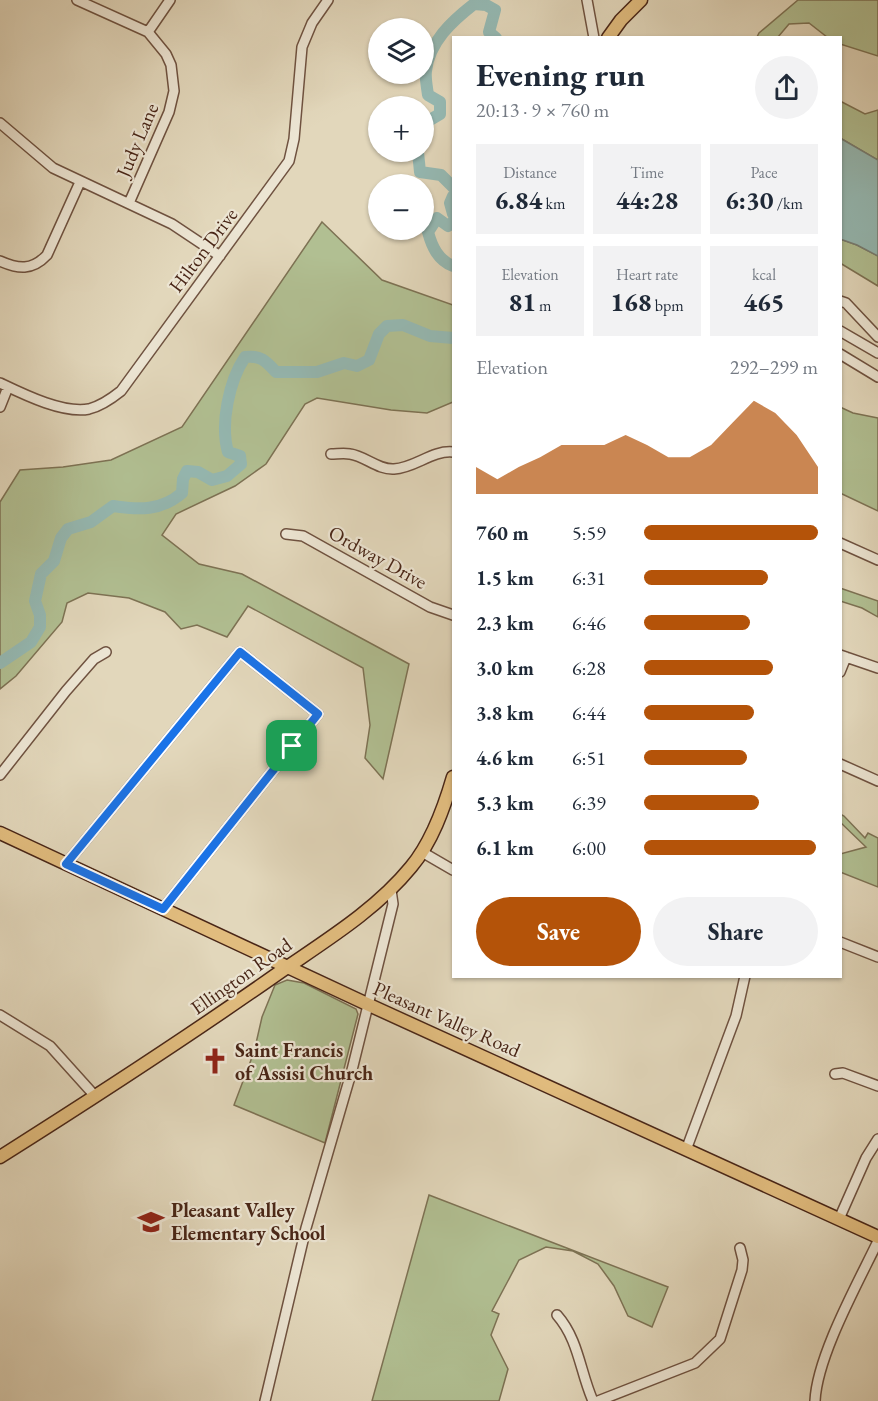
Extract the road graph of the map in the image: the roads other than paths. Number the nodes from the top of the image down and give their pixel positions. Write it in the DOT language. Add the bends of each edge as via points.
graph roads {
  1 [pos="77,0"];
  2 [pos="170,0"];
  3 [pos="328,0"];
  4 [pos="587,0"];
  5 [pos="641,0"];
  6 [pos="148,32"];
  7 [pos="594,36"];
  8 [pos="609,36"];
  9 [pos="0,123"];
  10 [pos="80,182"];
  11 [pos="129,203"];
  12 [pos="220,256"];
  13 [pos="0,261"];
  14 [pos="842,302"];
  15 [pos="842,333"];
  16 [pos="878,338"];
  17 [pos="877,351"];
  18 [pos="842,355"];
  19 [pos="878,377"];
  20 [pos="4,385"];
  21 [pos="0,407"];
  22 [pos="452,452"];
  23 [pos="331,454"];
  24 [pos="286,534"];
  25 [pos="842,544"];
  26 [pos="878,560"];
  27 [pos="452,615"];
  28 [pos="106,652"];
  29 [pos="843,656"];
  30 [pos="878,668"];
  31 [pos="842,765"];
  32 [pos="0,775"];
  33 [pos="878,781"];
  34 [pos="452,782"];
  35 [pos="0,833"];
  36 [pos="422,852"];
  37 [pos="66,864"];
  38 [pos="452,869"];
  39 [pos="391,890"];
  40 [pos="163,909"];
  41 [pos="842,943"];
  42 [pos="878,957"];
  43 [pos="288,967"];
  44 [pos="745,978"];
  45 [pos="367,1004"];
  46 [pos="0,1015"];
  47 [pos="835,1074"];
  48 [pos="878,1086"];
  49 [pos="95,1096"];
  50 [pos="878,1139"];
  51 [pos="686,1150"];
  52 [pos="0,1156"];
  53 [pos="839,1219"];
  54 [pos="878,1239"];
  55 [pos="740,1248"];
  56 [pos="557,1315"];
  57 [pos="265,1401"];
  58 [pos="592,1401"];
  59 [pos="598,1401"];
  60 [pos="815,1401"];
  1 -- 6 [label="street, Judy Lane"];
  2 -- 6 [label="street"];
  3 -- 12 [label="street, Hilton Drive" via="312,23 302,48 289,161"];
  4 -- 7 [label="street"];
  5 -- 8 [label="main road"];
  6 -- 11 [label="street, Judy Lane" via="171,65 174,91 170,112"];
  9 -- 10 [label="street" via="43,162"];
  10 -- 11 [label="street"];
  10 -- 13 [label="street" via="47,255 36,265 24,268"];
  11 -- 12 [label="street" via="184,230"];
  12 -- 20 [label="street, Hilton Drive" via="130,380 104,403 88,409 64,408"];
  14 -- 16 [label="street"];
  15 -- 17 [label="street"];
  18 -- 19 [label="street"];
  20 -- 21 [label="street"];
  22 -- 23 [label="street" via="391,469 351,454"];
  24 -- 27 [label="street, Ordway Drive" via="303,536 430,607"];
  25 -- 26 [label="street"];
  28 -- 32 [label="street" via="94,659 66,691"];
  29 -- 30 [label="street"];
  31 -- 33 [label="street"];
  34 -- 36 [label="main road, Ellington Road"];
  35 -- 37 [label="main road, Pleasant Valley Road"];
  36 -- 38 [label="street"];
  36 -- 39 [label="main road, Ellington Road"];
  37 -- 40 [label="main road, Pleasant Valley Road"];
  37 -- 40 [label="street" via="240,652 318,714"];
  39 -- 43 [label="main road, Ellington Road"];
  39 -- 45 [label="street" via="393,904"];
  40 -- 43 [label="main road, Pleasant Valley Road"];
  41 -- 42 [label="street"];
  43 -- 45 [label="main road, Pleasant Valley Road"];
  43 -- 49 [label="main road, Ellington Road"];
  44 -- 51 [label="street" via="736,1016"];
  45 -- 51 [label="main road, Pleasant Valley Road"];
  45 -- 57 [label="street" via="306,1228"];
  46 -- 49 [label="street" via="50,1046"];
  47 -- 48 [label="street" via="843,1073"];
  49 -- 52 [label="main road, Ellington Road"];
  50 -- 53 [label="street"];
  51 -- 53 [label="main road, Pleasant Valley Road"];
  53 -- 54 [label="main road, Pleasant Valley Road"];
  54 -- 60 [label="street" via="834,1336"];
  55 -- 59 [label="street" via="742,1270 720,1340 695,1363"];
  56 -- 58 [label="street" via="573,1340"];
}
